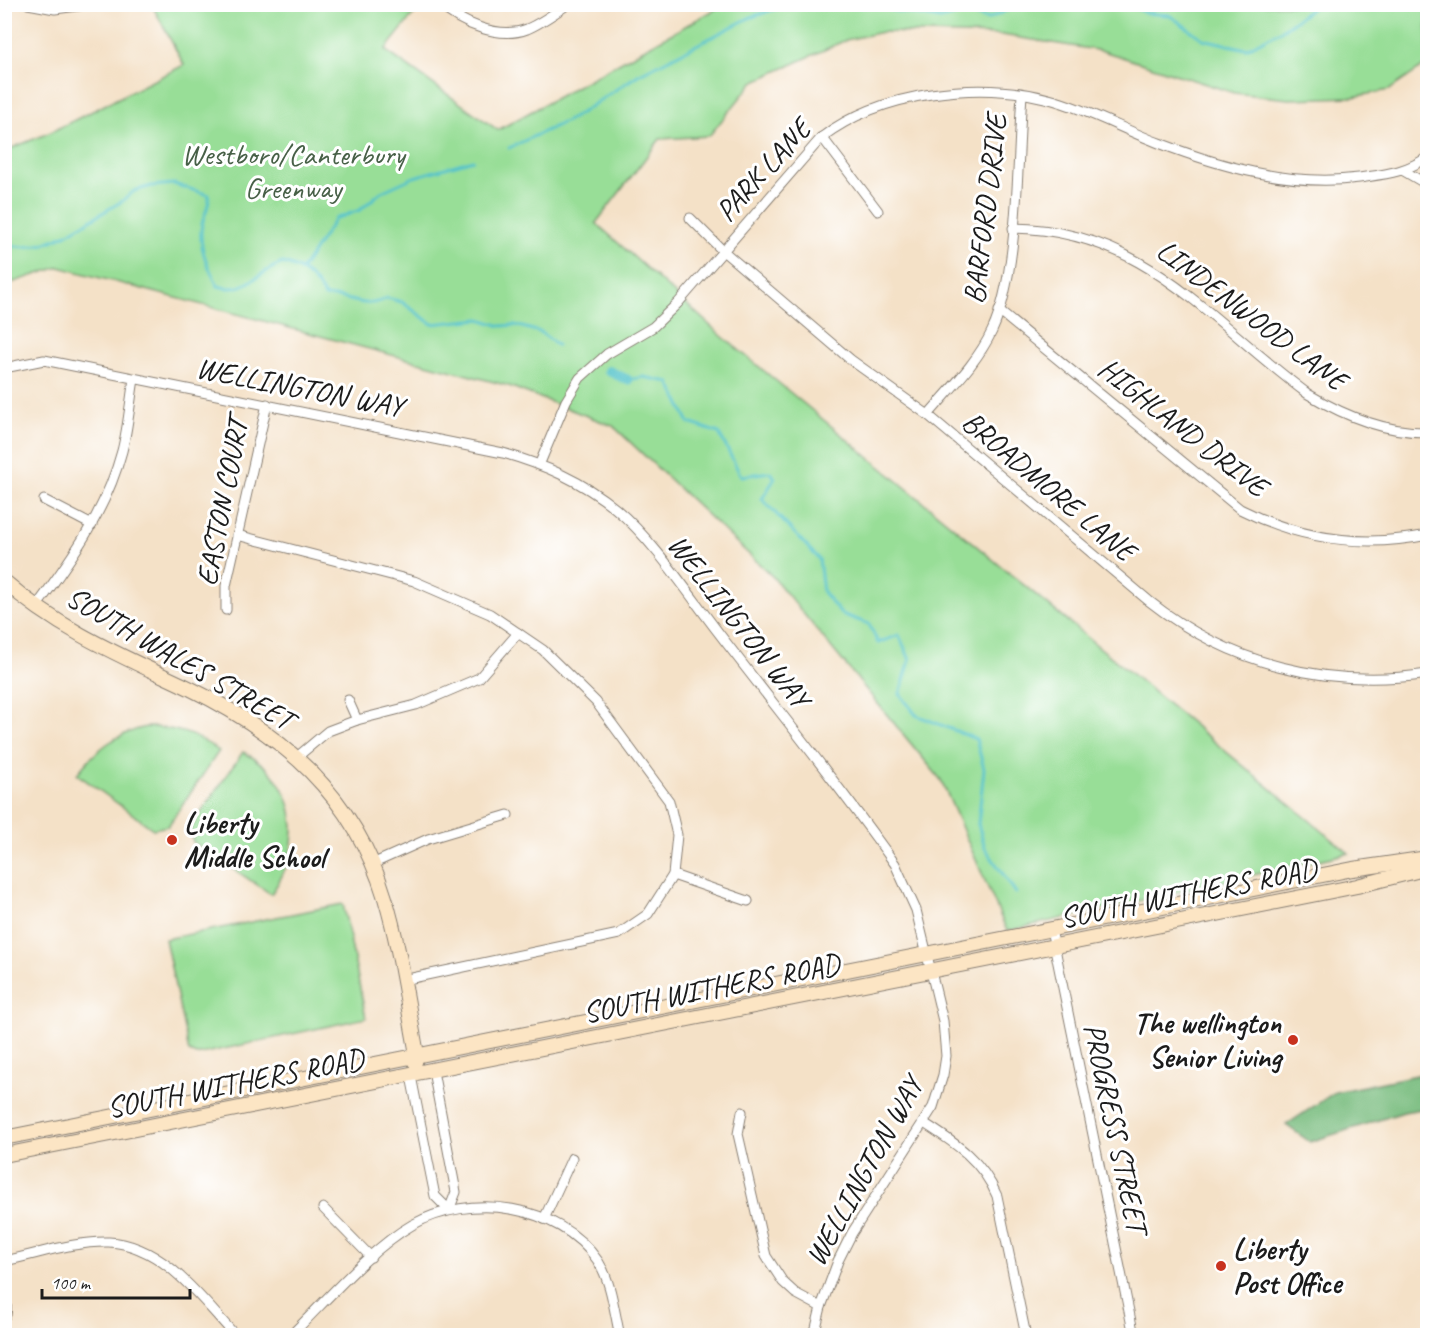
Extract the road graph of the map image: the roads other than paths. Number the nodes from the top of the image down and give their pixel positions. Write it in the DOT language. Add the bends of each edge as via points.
graph roads {
  1 [pos="28,4"];
  2 [pos="92,4"];
  3 [pos="439,4"];
  4 [pos="568,4"];
  5 [pos="1022,95"];
  6 [pos="822,137"];
  7 [pos="1428,157"];
  8 [pos="1404,171"];
  9 [pos="1428,184"];
  10 [pos="878,211"];
  11 [pos="690,218"];
  12 [pos="1012,228"];
  13 [pos="722,250"];
  14 [pos="999,311"];
  15 [pos="4,368"];
  16 [pos="134,379"];
  17 [pos="267,404"];
  18 [pos="928,416"];
  19 [pos="1428,432"];
  20 [pos="540,463"];
  21 [pos="44,500"];
  22 [pos="92,525"];
  23 [pos="237,535"];
  24 [pos="1428,535"];
  25 [pos="4,581"];
  26 [pos="36,607"];
  27 [pos="226,610"];
  28 [pos="518,633"];
  29 [pos="1428,674"];
  30 [pos="348,700"];
  31 [pos="357,720"];
  32 [pos="297,757"];
  33 [pos="508,815"];
  34 [pos="1428,858"];
  35 [pos="372,864"];
  36 [pos="1428,868"];
  37 [pos="673,875"];
  38 [pos="748,901"];
  39 [pos="1051,929"];
  40 [pos="1054,947"];
  41 [pos="926,954"];
  42 [pos="930,972"];
  43 [pos="403,980"];
  44 [pos="417,1054"];
  45 [pos="433,1071"];
  46 [pos="411,1076"];
  47 [pos="742,1112"];
  48 [pos="924,1123"];
  49 [pos="4,1138"];
  50 [pos="4,1155"];
  51 [pos="572,1158"];
  52 [pos="323,1208"];
  53 [pos="448,1210"];
  54 [pos="544,1219"];
  55 [pos="371,1257"];
  56 [pos="4,1261"];
  57 [pos="4,1266"];
  58 [pos="821,1307"];
  59 [pos="4,1313"];
  60 [pos="236,1335"];
  61 [pos="290,1335"];
  62 [pos="620,1335"];
  63 [pos="814,1335"];
  64 [pos="1026,1335"];
  65 [pos="1134,1335"];
  1 -- 2 [label="street" via="56,9"];
  3 -- 4 [label="street" via="477,26 516,31 538,23"];
  5 -- 6 [label="street, PARK LANE" via="960,93 896,101 863,111"];
  5 -- 8 [label="street, PARK LANE" via="1048,99 1250,173 1339,181"];
  5 -- 12 [label="street, BARFORD DRIVE"];
  6 -- 10 [label="street"];
  6 -- 13 [label="street, PARK LANE"];
  7 -- 8 [label="street, PARK LANE"];
  8 -- 9 [label="street"];
  11 -- 13 [label="street, BROADMORE LANE"];
  12 -- 14 [label="street, BARFORD DRIVE"];
  12 -- 19 [label="street, LINDENWOOD LANE" via="1078,236 1129,255 1167,278 1308,394 1378,425"];
  13 -- 18 [label="street, BROADMORE LANE" via="851,360"];
  13 -- 20 [label="street, PARK LANE" via="653,327 599,359 580,378"];
  14 -- 18 [label="street, BARFORD DRIVE" via="974,361"];
  14 -- 24 [label="street, HIGHLAND DRIVE" via="1240,509 1283,527 1338,540 1385,541"];
  15 -- 16 [label="street, WELLINGTON WAY" via="44,360"];
  16 -- 17 [label="street, WELLINGTON WAY"];
  16 -- 22 [label="street" via="122,451"];
  17 -- 20 [label="street, WELLINGTON WAY"];
  17 -- 23 [label="street, EASTON COURT"];
  18 -- 29 [label="street, BROADMORE LANE" via="1149,602 1205,639 1249,659 1301,673 1346,677"];
  20 -- 41 [label="street, WELLINGTON WAY" via="565,474 617,510 686,589 896,864 916,910"];
  21 -- 22 [label="street"];
  22 -- 26 [label="street"];
  23 -- 27 [label="street, EASTON COURT" via="226,586"];
  23 -- 28 [label="street" via="414,581 490,614"];
  25 -- 26 [label="main road, SOUTH WALES STREET"];
  26 -- 32 [label="main road, SOUTH WALES STREET" via="113,654 189,688 257,725"];
  28 -- 31 [label="street" via="479,678 416,705"];
  28 -- 37 [label="street" via="543,650 596,702 669,801 677,836"];
  30 -- 31 [label="street"];
  31 -- 32 [label="street" via="328,731"];
  32 -- 35 [label="main road, SOUTH WALES STREET" via="339,805"];
  33 -- 35 [label="street" via="428,839"];
  34 -- 39 [label="main road, SOUTH WITHERS ROAD" via="1353,868"];
  35 -- 43 [label="main road, SOUTH WALES STREET" via="385,898"];
  36 -- 40 [label="main road, SOUTH WITHERS ROAD"];
  37 -- 38 [label="street"];
  37 -- 43 [label="street" via="648,914 619,934"];
  39 -- 40 [label="street, PROGRESS STREET"];
  39 -- 41 [label="main road, SOUTH WITHERS ROAD"];
  40 -- 42 [label="main road, SOUTH WITHERS ROAD"];
  40 -- 65 [label="street, PROGRESS STREET"];
  41 -- 42 [label="street, WELLINGTON WAY"];
  41 -- 44 [label="main road, SOUTH WITHERS ROAD"];
  42 -- 45 [label="main road, SOUTH WITHERS ROAD"];
  42 -- 48 [label="street, WELLINGTON WAY" via="943,1021 946,1056 939,1091"];
  43 -- 44 [label="main road, SOUTH WALES STREET"];
  44 -- 45 [label="main road"];
  44 -- 46 [label="main road, SOUTH WALES STREET"];
  44 -- 49 [label="main road, SOUTH WITHERS ROAD"];
  45 -- 46 [label="main road, SOUTH WITHERS ROAD"];
  45 -- 53 [label="street" via="456,1192"];
  46 -- 50 [label="main road, SOUTH WITHERS ROAD"];
  46 -- 53 [label="street" via="435,1196"];
  47 -- 58 [label="street" via="738,1134 766,1256 783,1282"];
  48 -- 58 [label="street, WELLINGTON WAY" via="852,1233"];
  48 -- 64 [label="street" via="975,1160 991,1183"];
  51 -- 54 [label="street"];
  52 -- 55 [label="street"];
  53 -- 54 [label="street" via="491,1206"];
  53 -- 55 [label="street" via="413,1224"];
  54 -- 62 [label="street" via="572,1235 597,1260 609,1285"];
  55 -- 61 [label="street"];
  56 -- 60 [label="street" via="92,1243 109,1242 139,1249 168,1265"];
  57 -- 59 [label="main road"];
  58 -- 63 [label="street, WELLINGTON WAY"];
}
